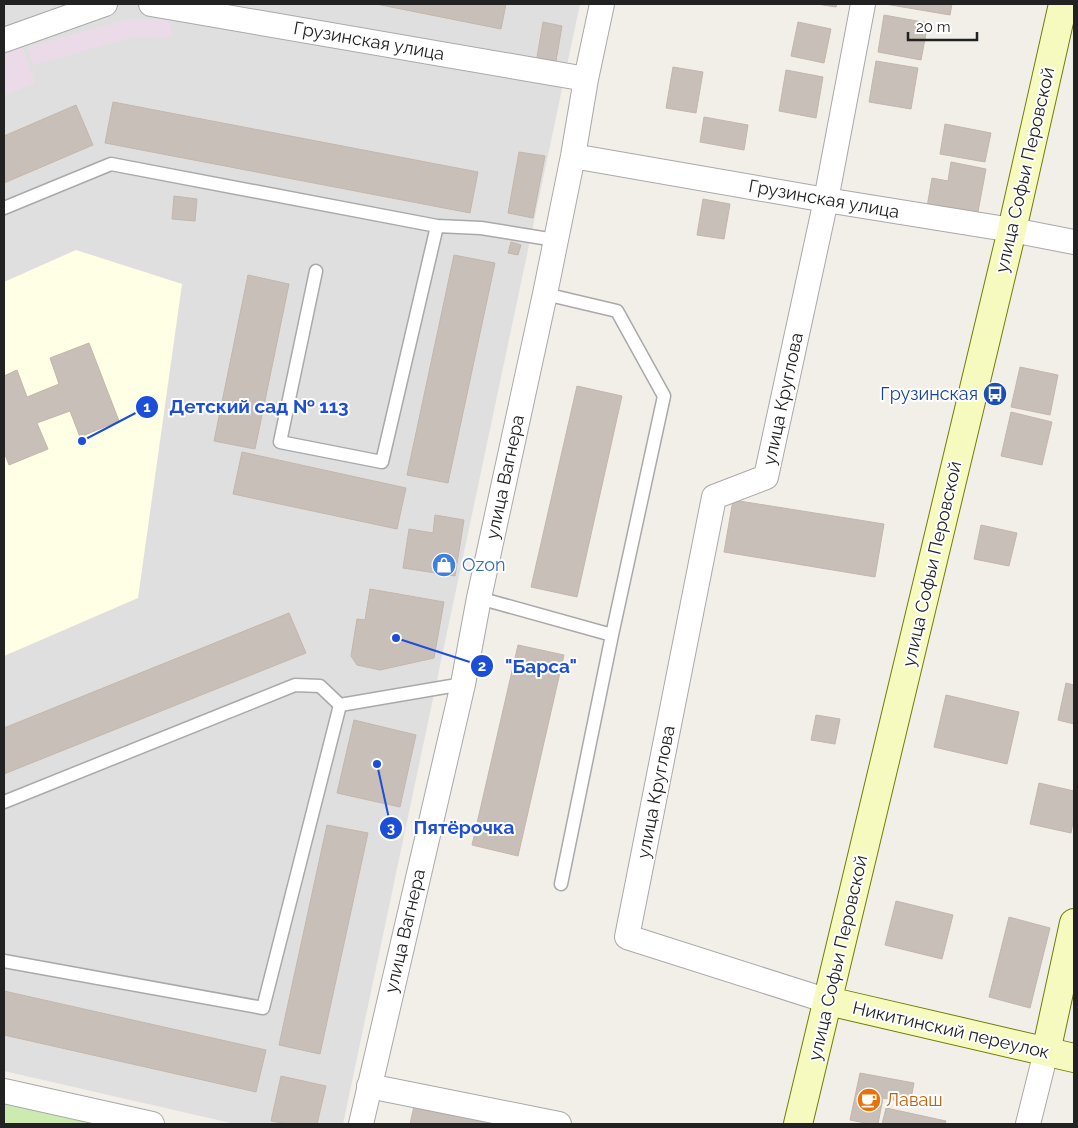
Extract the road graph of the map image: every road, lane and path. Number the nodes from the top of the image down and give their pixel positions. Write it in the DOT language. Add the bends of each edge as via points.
graph roads {
  1 [pos="106,4"];
  2 [pos="151,4"];
  3 [pos="602,4"];
  4 [pos="863,4"];
  5 [pos="1062,4"];
  6 [pos="4,40"];
  7 [pos="586,79"];
  8 [pos="573,156"];
  9 [pos="826,200"];
  10 [pos="4,208"];
  11 [pos="437,226"];
  12 [pos="1012,230"];
  13 [pos="555,240"];
  14 [pos="1074,242"];
  15 [pos="316,271"];
  16 [pos="545,294"];
  17 [pos="479,598"];
  18 [pos="612,635"];
  19 [pos="463,684"];
  20 [pos="340,704"];
  21 [pos="4,802"];
  22 [pos="561,884"];
  23 [pos="1074,923"];
  24 [pos="4,961"];
  25 [pos="828,1001"];
  26 [pos="1046,1052"];
  27 [pos="1074,1058"];
  28 [pos="369,1086"];
  29 [pos="4,1091"];
  30 [pos="152,1124"];
  31 [pos="361,1124"];
  32 [pos="559,1124"];
  33 [pos="798,1124"];
  34 [pos="1028,1124"];
  1 -- 6 [label="street"];
  2 -- 7 [label="street, Грузинская улица"];
  3 -- 7 [label="street, улица Вагнера"];
  4 -- 9 [label="street, улица Круглова"];
  5 -- 12 [label="main road, улица Софьи Перовской"];
  7 -- 8 [label="street, улица Вагнера"];
  8 -- 9 [label="street, Грузинская улица"];
  8 -- 13 [label="street, улица Вагнера"];
  9 -- 12 [label="street, Грузинская улица"];
  9 -- 25 [label="street, улица Круглова" via="766,477 714,497 627,937"];
  10 -- 11 [label="lane" via="111,164"];
  11 -- 13 [label="lane" via="480,228"];
  11 -- 15 [label="lane" via="382,462 280,442"];
  12 -- 14 [label="street, Грузинская улица"];
  12 -- 25 [label="main road, улица Софьи Перовской"];
  13 -- 16 [label="street, улица Вагнера"];
  16 -- 17 [label="street, улица Вагнера"];
  16 -- 18 [label="lane" via="617,311 664,396"];
  17 -- 18 [label="lane"];
  17 -- 19 [label="street, улица Вагнера"];
  18 -- 22 [label="lane"];
  19 -- 20 [label="lane"];
  19 -- 28 [label="street, улица Вагнера"];
  20 -- 21 [label="lane" via="320,686 295,686"];
  20 -- 24 [label="lane" via="263,1008"];
  23 -- 26 [label="main road"];
  25 -- 26 [label="main road, Никитинский переулок"];
  25 -- 33 [label="main road, улица Софьи Перовской"];
  26 -- 27 [label="main road, Никитинский переулок"];
  26 -- 34 [label="street"];
  28 -- 31 [label="street, улица Вагнера"];
  28 -- 32 [label="street"];
  29 -- 30 [label="street"];
}
